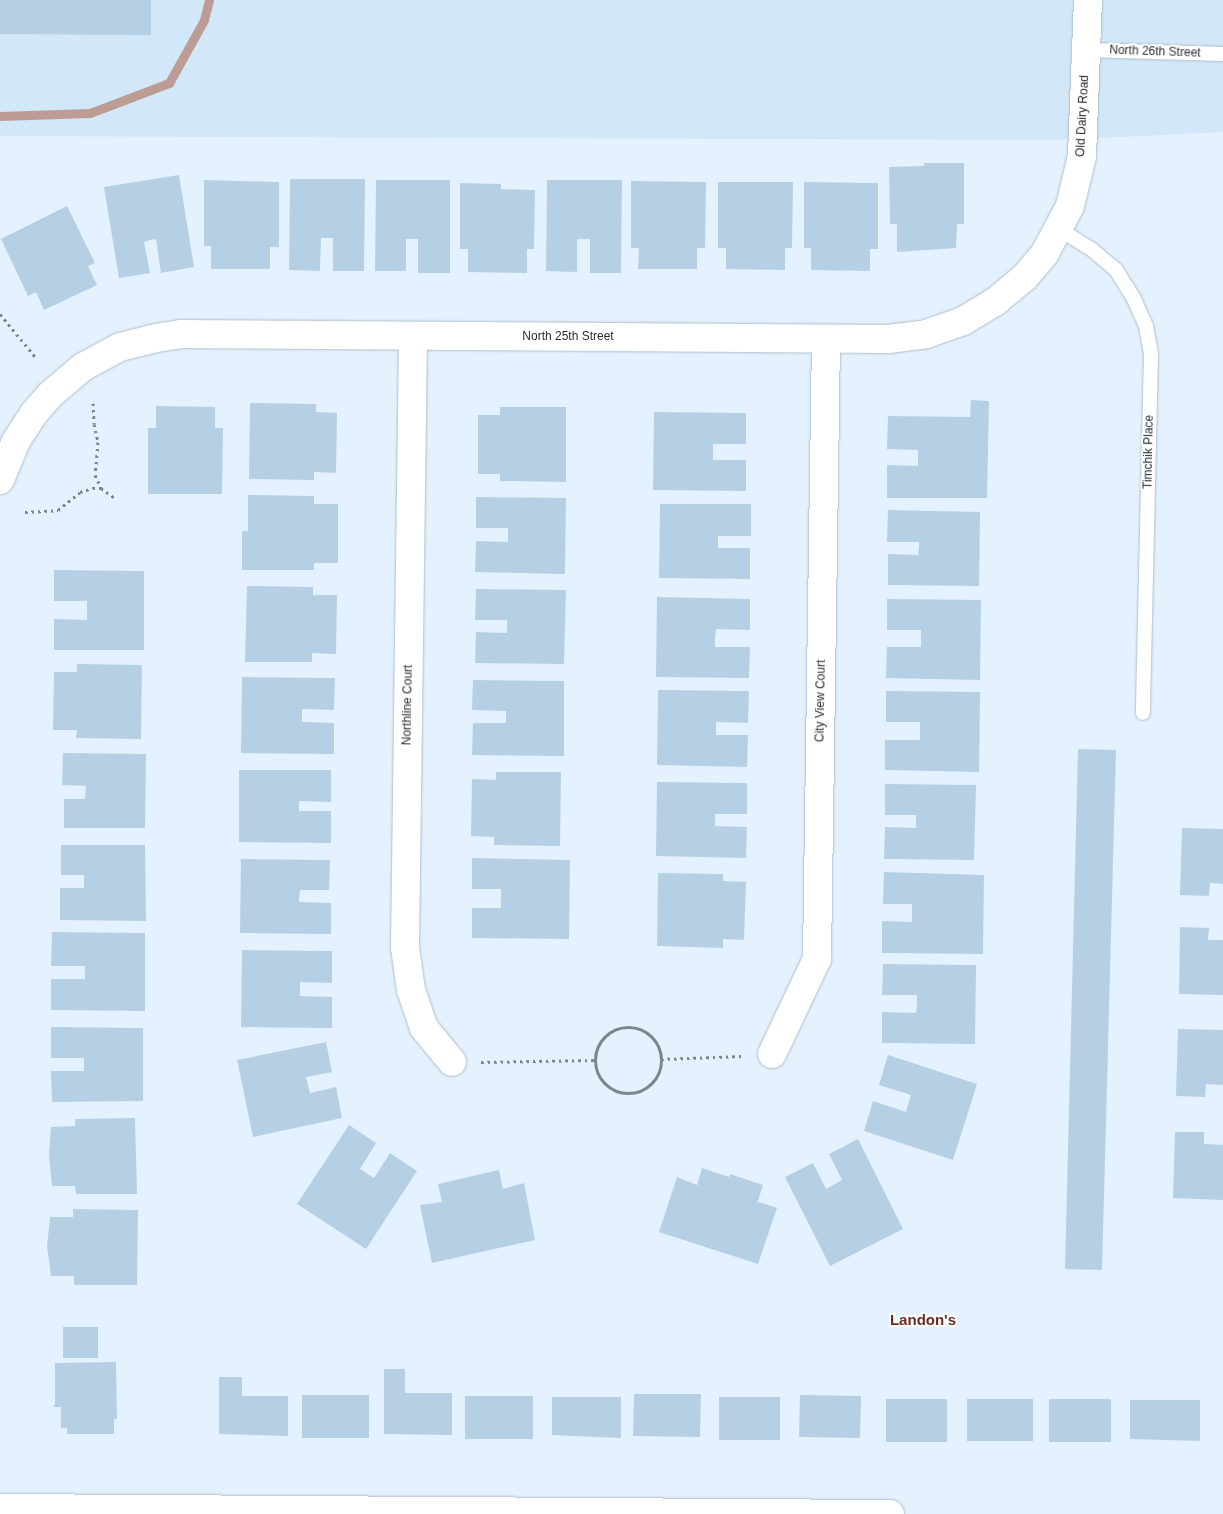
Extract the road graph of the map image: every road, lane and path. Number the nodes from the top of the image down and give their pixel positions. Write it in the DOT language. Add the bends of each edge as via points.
graph roads {
  1 [pos="1088,0"];
  2 [pos="1087,50"];
  3 [pos="1223,54"];
  4 [pos="1059,229"];
  5 [pos="0,314"];
  6 [pos="412,336"];
  7 [pos="826,339"];
  8 [pos="37,359"];
  9 [pos="93,404"];
  10 [pos="0,480"];
  11 [pos="101,488"];
  12 [pos="116,499"];
  13 [pos="25,512"];
  14 [pos="1143,713"];
  15 [pos="772,1054"];
  16 [pos="661,1059"];
  17 [pos="596,1060"];
  18 [pos="452,1062"];
  19 [pos="0,1508"];
  20 [pos="392,1513"];
  21 [pos="890,1514"];
  1 -- 2 [label="street, Old Dairy Road"];
  2 -- 3 [label="lane, North 26th Street"];
  2 -- 4 [label="street, Old Dairy Road" via="1082,156 1070,206"];
  4 -- 7 [label="street, North 25th Street" via="1045,253 1024,277 995,302 963,321 926,334 888,339"];
  4 -- 14 [label="lane, Timchik Place" via="1090,248 1116,270 1146,326 1151,354"];
  5 -- 8 [label="path"];
  6 -- 7 [label="street, North 25th Street"];
  6 -- 10 [label="street, North 25th Street" via="181,334 120,347 83,367 51,394 16,441"];
  6 -- 18 [label="street, Northline Court" via="406,947 411,990 424,1028"];
  7 -- 15 [label="street, City View Court" via="817,960"];
  9 -- 11 [label="path" via="98,442 95,475"];
  11 -- 12 [label="path"];
  11 -- 13 [label="path" via="80,492 58,510"];
  15 -- 16 [label="path"];
  16 -- 17 [label="path" via="660,1049 647,1033 628,1027 608,1034 601,1041"];
  16 -- 17 [label="path" via="660,1070 654,1080 634,1092 612,1089 603,1082"];
  17 -- 18 [label="path"];
  19 -- 20 [label="street"];
  20 -- 21 [label="street"];
}
